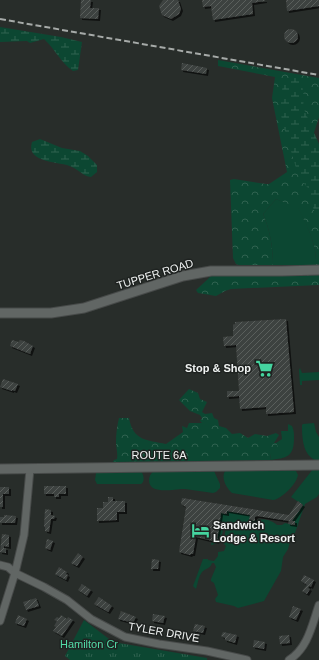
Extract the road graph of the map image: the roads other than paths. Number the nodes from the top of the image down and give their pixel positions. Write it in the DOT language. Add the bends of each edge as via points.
graph roads {
  1 [pos="319,270"];
  2 [pos="0,313"];
  3 [pos="319,465"];
  4 [pos="0,469"];
  5 [pos="30,469"];
  6 [pos="0,565"];
  7 [pos="15,574"];
  8 [pos="319,605"];
  9 [pos="0,621"];
  10 [pos="247,660"];
  11 [pos="289,660"];
  1 -- 2 [label="main road, TUPPER ROAD" via="211,270 183,276 84,308 51,313"];
  3 -- 5 [label="main road, ROUTE 6A"];
  4 -- 5 [label="main road, ROUTE 6A"];
  5 -- 7 [label="street" via="24,535"];
  6 -- 7 [label="street, TYLER DRIVE" via="8,567"];
  7 -- 9 [label="street"];
  7 -- 10 [label="street, TYLER DRIVE" via="67,600 91,619 125,637"];
  8 -- 11 [label="street" via="305,643"];
}
